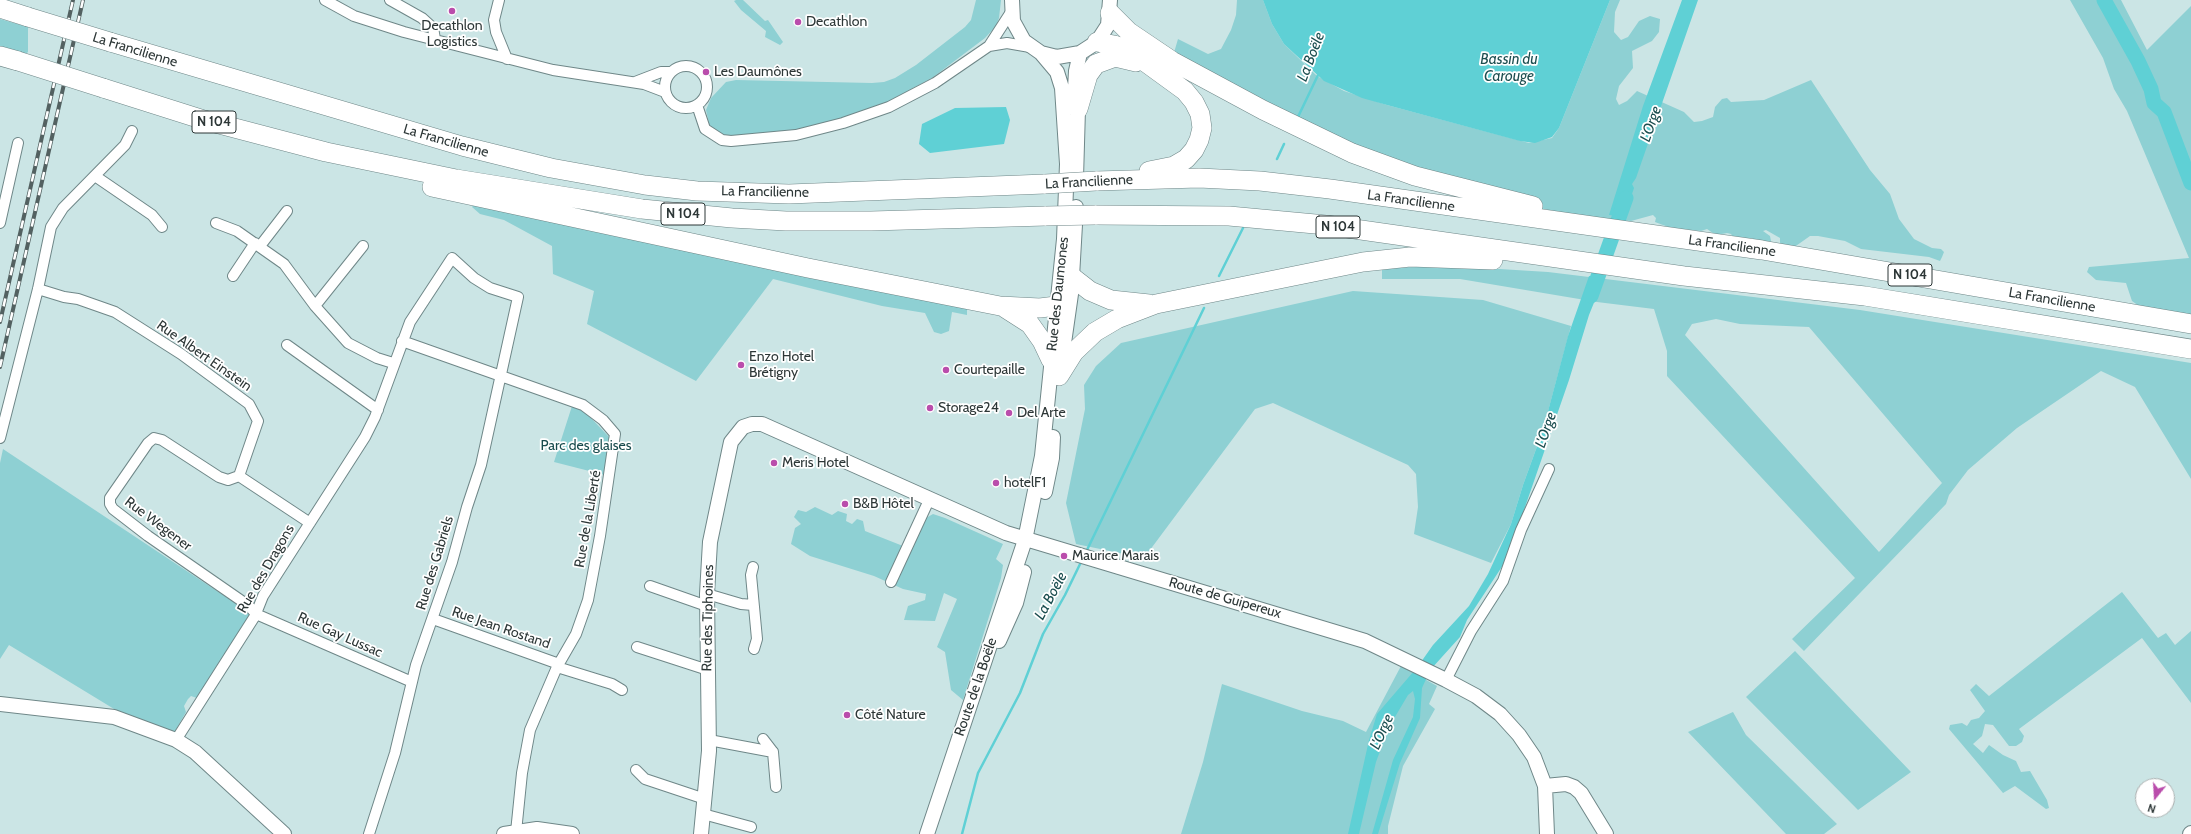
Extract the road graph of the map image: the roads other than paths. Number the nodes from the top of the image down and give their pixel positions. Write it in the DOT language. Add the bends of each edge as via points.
graph roads {
  1 [pos="325,0"];
  2 [pos="390,0"];
  3 [pos="499,0"];
  4 [pos="1012,6"];
  5 [pos="1110,6"];
  6 [pos="0,8"];
  7 [pos="435,39"];
  8 [pos="1097,42"];
  9 [pos="989,46"];
  10 [pos="1035,50"];
  11 [pos="1080,53"];
  12 [pos="9,59"];
  13 [pos="507,59"];
  14 [pos="1145,64"];
  15 [pos="671,72"];
  16 [pos="635,82"];
  17 [pos="666,92"];
  18 [pos="697,105"];
  19 [pos="1078,109"];
  20 [pos="132,131"];
  21 [pos="18,143"];
  22 [pos="326,152"];
  23 [pos="95,176"];
  24 [pos="1105,180"];
  25 [pos="287,211"];
  26 [pos="216,222"];
  27 [pos="0,223"];
  28 [pos="1596,226"];
  29 [pos="162,227"];
  30 [pos="257,244"];
  31 [pos="363,246"];
  32 [pos="1577,264"];
  33 [pos="233,276"];
  34 [pos="1068,278"];
  35 [pos="38,289"];
  36 [pos="518,297"];
  37 [pos="1156,304"];
  38 [pos="315,306"];
  39 [pos="1000,306"];
  40 [pos="1056,306"];
  41 [pos="2191,324"];
  42 [pos="402,341"];
  43 [pos="287,345"];
  44 [pos="2191,349"];
  45 [pos="393,364"];
  46 [pos="1055,368"];
  47 [pos="500,377"];
  48 [pos="378,410"];
  49 [pos="762,424"];
  50 [pos="0,438"];
  51 [pos="1549,469"];
  52 [pos="239,476"];
  53 [pos="929,500"];
  54 [pos="310,523"];
  55 [pos="1029,541"];
  56 [pos="753,567"];
  57 [pos="891,582"];
  58 [pos="650,586"];
  59 [pos="707,600"];
  60 [pos="753,605"];
  61 [pos="256,614"];
  62 [pos="433,619"];
  63 [pos="638,647"];
  64 [pos="754,649"];
  65 [pos="558,666"];
  66 [pos="708,670"];
  67 [pos="1446,680"];
  68 [pos="412,682"];
  69 [pos="622,690"];
  70 [pos="0,704"];
  71 [pos="763,739"];
  72 [pos="176,740"];
  73 [pos="709,740"];
  74 [pos="773,752"];
  75 [pos="636,770"];
  76 [pos="1545,786"];
  77 [pos="776,787"];
  78 [pos="705,799"];
  79 [pos="703,814"];
  80 [pos="751,827"];
  81 [pos="510,833"];
  82 [pos="284,834"];
  83 [pos="369,834"];
  84 [pos="572,834"];
  85 [pos="701,834"];
  86 [pos="927,834"];
  87 [pos="934,834"];
  88 [pos="1547,834"];
  89 [pos="1606,834"];
  1 -- 7 [label="street" via="354,16"];
  2 -- 7 [label="street" via="422,18 433,28"];
  3 -- 13 [label="street" via="494,20"];
  4 -- 9 [label="street"];
  4 -- 10 [label="street, Rue des Daumones" via="1016,28"];
  5 -- 8 [label="street" via="1105,30"];
  5 -- 28 [label="highway" via="1129,32 1172,62 1352,153 1422,178 1583,217"];
  6 -- 24 [label="highway, La Francilienne / N 104, bridge" via="462,146 551,168 645,185 789,194"];
  7 -- 13 [label="street"];
  8 -- 11 [label="street"];
  8 -- 14 [label="highway" via="1114,45 1130,52"];
  9 -- 10 [label="street" via="1006,43"];
  9 -- 18 [label="street" via="935,83 889,107 843,123 796,135 740,141 722,140 705,129"];
  10 -- 11 [label="street" via="1057,57"];
  10 -- 34 [label="street, Rue des Daumones" via="1057,72 1062,88 1065,118"];
  11 -- 19 [label="street, Rue des Daumones" via="1075,89"];
  12 -- 22 [label="highway, La Francilienne / N 104, bridge" via="204,120"];
  13 -- 16 [label="street" via="553,70"];
  14 -- 19 [label="highway" via="1115,57 1096,64 1086,79"];
  14 -- 24 [label="highway" via="1185,91 1194,102 1200,114 1202,128 1199,140 1186,159 1174,166"];
  15 -- 16 [label="street" via="661,72"];
  15 -- 17 [label="street" via="667,78"];
  15 -- 18 [label="street" via="685,66 693,67 704,75 707,92"];
  16 -- 17 [label="street"];
  17 -- 18 [label="street" via="668,98 678,106 688,108"];
  19 -- 34 [label="street, Rue des Daumones"];
  20 -- 23 [label="street" via="125,145"];
  21 -- 27 [label="street"];
  22 -- 32 [label="highway, La Francilienne / N 104, bridge" via="537,193 687,214 832,221 1095,215 1262,218"];
  22 -- 39 [label="highway" via="337,162 426,186 808,268"];
  23 -- 29 [label="street" via="152,215"];
  23 -- 35 [label="street" via="63,208 53,223"];
  24 -- 28 [label="highway, La Francilienne / N 104" via="1199,178 1260,181"];
  25 -- 30 [label="street"];
  26 -- 30 [label="street"];
  28 -- 41 [label="highway, La Francilienne / N 104" via="1891,271"];
  30 -- 33 [label="street"];
  30 -- 38 [label="street" via="284,264"];
  31 -- 38 [label="street"];
  32 -- 37 [label="highway" via="1410,257 1320,270"];
  32 -- 44 [label="highway, La Francilienne / N 104" via="1865,296"];
  34 -- 37 [label="highway" via="1111,300"];
  34 -- 40 [label="street"];
  34 -- 40 [label="street, Rue des Daumones"];
  34 -- 46 [label="street, Rue des Daumones"];
  35 -- 50 [label="street"];
  35 -- 52 [label="street, Rue Albert Einstein" via="115,312 181,354 249,404 258,421"];
  36 -- 42 [label="street, Rue des Dragons" via="490,288 474,278 452,258 410,322"];
  36 -- 47 [label="street, Rue des Gabriels"];
  37 -- 46 [label="highway" via="1117,319 1095,332"];
  38 -- 45 [label="street" via="348,343"];
  39 -- 40 [label="highway"];
  39 -- 46 [label="highway" via="1030,324 1042,340"];
  40 -- 46 [label="street, Rue des Daumones"];
  42 -- 45 [label="street, Rue des Dragons"];
  42 -- 47 [label="street, Rue de la Liberté"];
  43 -- 48 [label="street"];
  45 -- 48 [label="street, Rue des Dragons"];
  46 -- 55 [label="street, Rue des Daumones"];
  47 -- 62 [label="street, Rue des Gabriels" via="481,465"];
  47 -- 65 [label="street, Rue de la Liberté" via="583,405 603,420 615,434 588,600 576,634"];
  48 -- 54 [label="street, Rue des Dragons" via="343,474"];
  49 -- 53 [label="street, Route de Guipereux"];
  49 -- 59 [label="street, Rue des Tiphoines" via="744,427 731,442 728,450 711,536"];
  51 -- 67 [label="street" via="1521,530 1503,581 1471,631"];
  52 -- 54 [label="street"];
  52 -- 61 [label="street, Rue Wegener" via="228,480 219,477 162,440 154,438 110,498 111,506 148,536 249,606"];
  53 -- 55 [label="street, Route de Guipereux"];
  53 -- 57 [label="street"];
  54 -- 61 [label="street, Rue des Dragons" via="263,596"];
  55 -- 67 [label="street, Route de Guipereux" via="1365,641"];
  55 -- 86 [label="street, Route de la Boële"];
  55 -- 87 [label="street, Route de la Boële" via="1016,603 1001,637"];
  56 -- 60 [label="street"];
  58 -- 59 [label="street"];
  59 -- 60 [label="street"];
  59 -- 66 [label="street, Rue des Tiphoines"];
  60 -- 64 [label="street" via="757,639"];
  61 -- 68 [label="street, Rue Gay Lussac"];
  61 -- 72 [label="street, Rue des Dragons"];
  62 -- 65 [label="street, Rue Jean Rostand"];
  62 -- 68 [label="street, Rue des Gabriels"];
  63 -- 66 [label="street"];
  65 -- 69 [label="street, Rue Jean Rostand" via="612,684"];
  65 -- 81 [label="street, Rue de la Liberté" via="530,730"];
  66 -- 73 [label="street, Rue des Tiphoines"];
  67 -- 76 [label="street, Route de Guipereux" via="1476,696 1500,714 1534,757"];
  68 -- 83 [label="street, Rue des Gabriels" via="395,753"];
  70 -- 72 [label="street" via="114,718"];
  71 -- 74 [label="street"];
  72 -- 82 [label="street" via="195,752"];
  73 -- 74 [label="street"];
  73 -- 78 [label="street, Rue des Tiphoines"];
  74 -- 77 [label="street"];
  75 -- 78 [label="street" via="646,779"];
  76 -- 88 [label="street, Route de Guipereux"];
  76 -- 89 [label="street" via="1566,784 1574,787 1581,793"];
  78 -- 79 [label="street, Rue des Tiphoines"];
  79 -- 80 [label="street"];
  79 -- 85 [label="street, Rue des Tiphoines"];
  81 -- 84 [label="street" via="536,829"];
}
